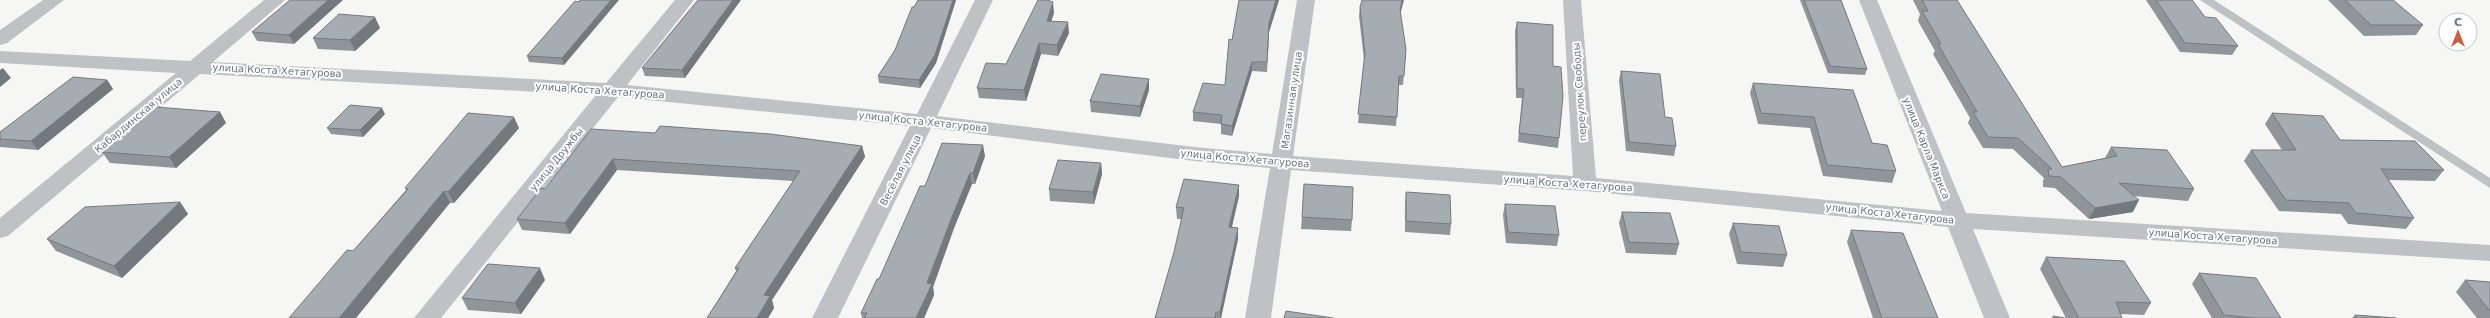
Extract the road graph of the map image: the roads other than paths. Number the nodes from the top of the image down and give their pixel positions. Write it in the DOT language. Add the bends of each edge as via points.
graph roads {
  1 [pos="55,0"];
  2 [pos="276,0"];
  3 [pos="685,0"];
  4 [pos="984,0"];
  5 [pos="1306,0"];
  6 [pos="1572,0"];
  7 [pos="1868,0"];
  8 [pos="2206,0"];
  9 [pos="0,39"];
  10 [pos="0,57"];
  11 [pos="197,66"];
  12 [pos="612,90"];
  13 [pos="925,121"];
  14 [pos="1282,162"];
  15 [pos="1585,184"];
  16 [pos="2490,184"];
  17 [pos="1956,220"];
  18 [pos="0,230"];
  19 [pos="2490,253"];
  20 [pos="427,318"];
  21 [pos="825,318"];
  22 [pos="1258,318"];
  23 [pos="1997,318"];
  1 -- 9 [label="street"];
  2 -- 11 [label="street, Кабардинская улица"];
  3 -- 12 [label="street, улица Дружбы"];
  4 -- 13 [label="street, Весёлая улица"];
  5 -- 14 [label="street, Магазинная улица"];
  6 -- 15 [label="street, переулок Свободы"];
  7 -- 17 [label="street, улица Карла Маркса"];
  8 -- 16 [label="lane"];
  10 -- 11 [label="street, улица Коста Хетагурова"];
  11 -- 12 [label="street, улица Коста Хетагурова"];
  11 -- 18 [label="street, Кабардинская улица"];
  12 -- 13 [label="street, улица Коста Хетагурова"];
  12 -- 20 [label="street, улица Дружбы"];
  13 -- 14 [label="street, улица Коста Хетагурова" via="1194,154"];
  13 -- 21 [label="street, Весёлая улица"];
  14 -- 15 [label="street, улица Коста Хетагурова"];
  14 -- 22 [label="street, Магазинная улица"];
  15 -- 17 [label="street, улица Коста Хетагурова"];
  17 -- 19 [label="street, улица Коста Хетагурова"];
  17 -- 23 [label="street, улица Карла Маркса"];
}
